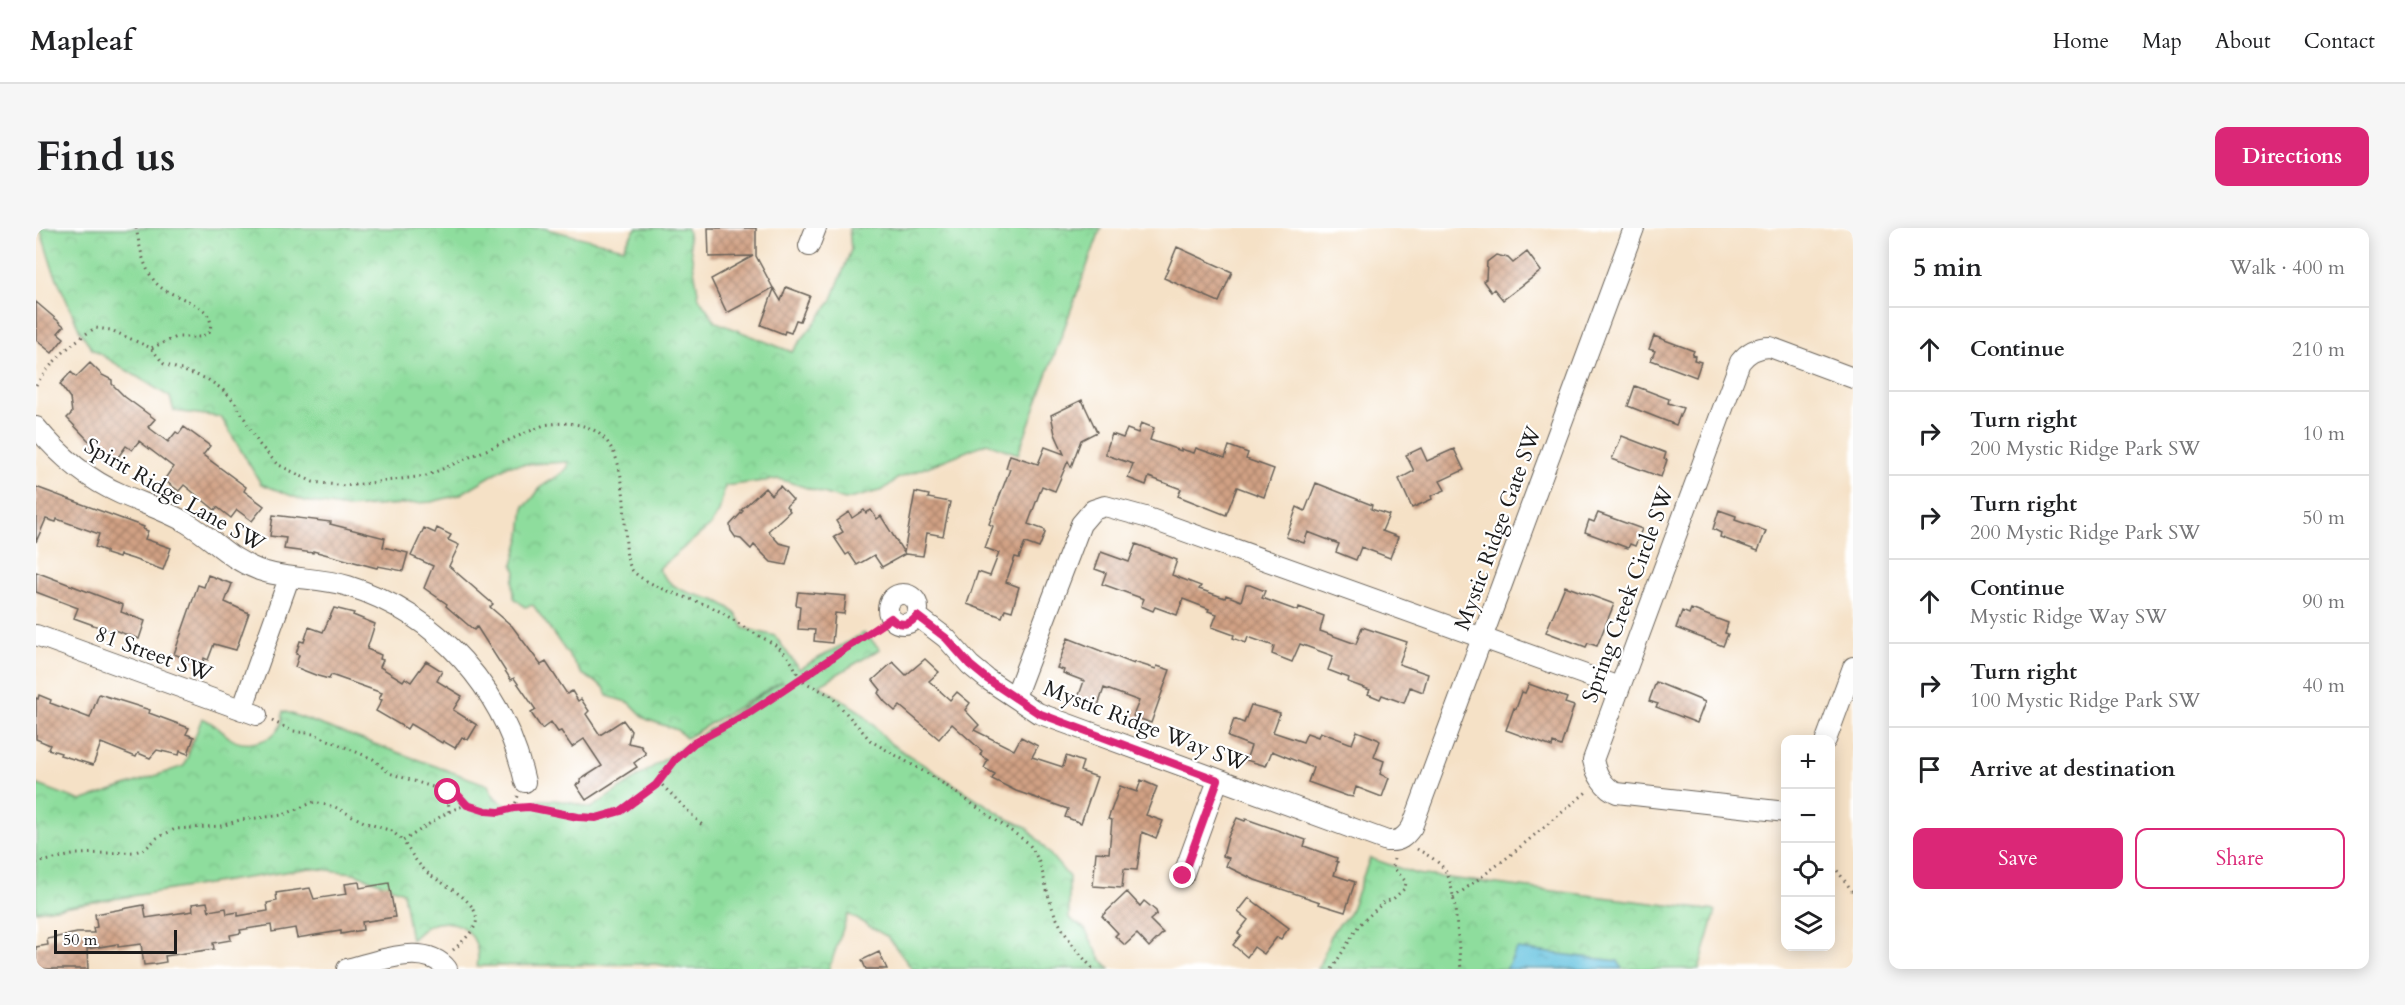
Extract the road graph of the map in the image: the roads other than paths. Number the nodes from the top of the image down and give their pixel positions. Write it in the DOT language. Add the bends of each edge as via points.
graph roads {
  1 [pos="1634,228"];
  2 [pos="1853,378"];
  3 [pos="36,427"];
  4 [pos="289,578"];
  5 [pos="891,618"];
  6 [pos="36,635"];
  7 [pos="1482,640"];
  8 [pos="1853,667"];
  9 [pos="1619,687"];
  10 [pos="1015,697"];
  11 [pos="1828,735"];
  12 [pos="1218,780"];
  13 [pos="525,782"];
  14 [pos="1781,812"];
  15 [pos="1397,841"];
  16 [pos="1183,876"];
  17 [pos="444,965"];
  18 [pos="347,969"];
  1 -- 7 [label="street, Mystic Ridge Gate SW"];
  2 -- 9 [label="street, Spring Creek Circle SW" via="1770,347 1757,349 1743,358"];
  3 -- 4 [label="street, Spirit Ridge Lane SW" via="66,460 92,478 164,510 236,560"];
  4 -- 6 [label="street, 81 Street SW" via="249,712"];
  4 -- 13 [label="street, Spirit Ridge Lane SW" via="325,579 359,590 406,612 436,634 470,668 498,708"];
  5 -- 10 [label="street" via="889,604 899,594 909,595 916,602 917,616 946,638 970,665"];
  7 -- 9 [label="street"];
  7 -- 10 [label="street, Mystic Ridge Way SW" via="1145,517 1105,506 1093,510 1081,524"];
  7 -- 15 [label="street, Mystic Ridge Gate SW" via="1412,827"];
  8 -- 11 [label="street"];
  9 -- 14 [label="street, Spring Creek Circle SW" via="1593,760 1595,770 1610,790"];
  10 -- 12 [label="street, Mystic Ridge Way SW" via="1038,713"];
  12 -- 15 [label="street, Mystic Ridge Way SW" via="1387,841"];
  12 -- 16 [label="street"];
  17 -- 18 [label="street" via="434,957 415,954"];
}
